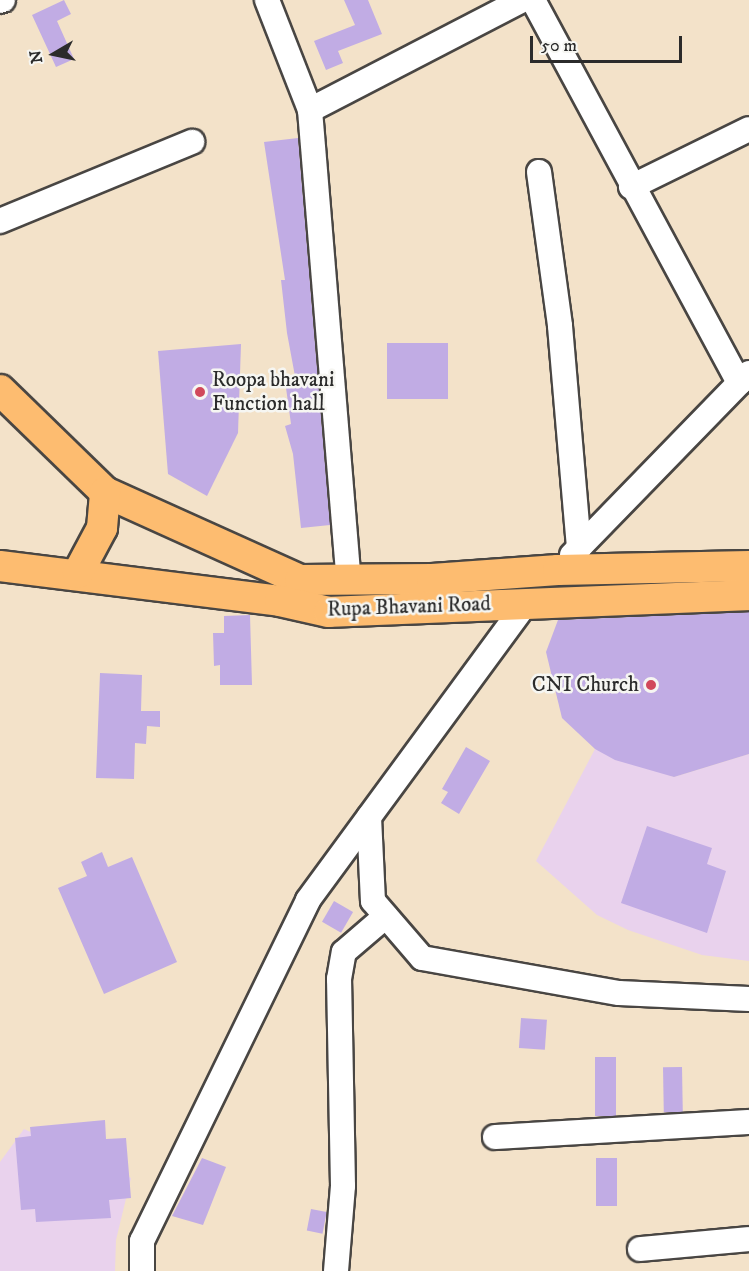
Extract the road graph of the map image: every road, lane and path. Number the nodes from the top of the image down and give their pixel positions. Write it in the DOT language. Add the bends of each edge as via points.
graph roads {
  1 [pos="267,0"];
  2 [pos="522,0"];
  3 [pos="533,0"];
  4 [pos="310,110"];
  5 [pos="749,129"];
  6 [pos="192,142"];
  7 [pos="539,172"];
  8 [pos="631,187"];
  9 [pos="0,221"];
  10 [pos="744,378"];
  11 [pos="0,390"];
  12 [pos="105,492"];
  13 [pos="579,548"];
  14 [pos="0,566"];
  15 [pos="749,566"];
  16 [pos="558,570"];
  17 [pos="78,573"];
  18 [pos="349,580"];
  19 [pos="749,595"];
  20 [pos="526,603"];
  21 [pos="369,817"];
  22 [pos="386,916"];
  23 [pos="749,999"];
  24 [pos="749,1122"];
  25 [pos="495,1137"];
  26 [pos="749,1239"];
  27 [pos="640,1249"];
  28 [pos="142,1271"];
  29 [pos="336,1271"];
  1 -- 4 [label="street"];
  2 -- 4 [label="street"];
  3 -- 8 [label="street"];
  4 -- 18 [label="street"];
  5 -- 8 [label="street"];
  6 -- 9 [label="street"];
  7 -- 13 [label="street" via="560,326"];
  8 -- 10 [label="street"];
  10 -- 13 [label="street"];
  11 -- 12 [label="main road"];
  12 -- 17 [label="main road" via="102,528"];
  12 -- 18 [label="main road" via="300,580"];
  13 -- 16 [label="street"];
  14 -- 17 [label="main road, Rupa Bhavani Road"];
  15 -- 16 [label="main road"];
  16 -- 18 [label="main road"];
  17 -- 20 [label="main road, Rupa Bhavani Road" via="280,601 329,612"];
  19 -- 20 [label="main road, Rupa Bhavani Road"];
  20 -- 21 [label="street"];
  21 -- 22 [label="street" via="373,901"];
  21 -- 28 [label="street" via="308,900 142,1241"];
  22 -- 23 [label="street" via="422,958 619,993"];
  22 -- 29 [label="street" via="344,952 339,979 343,1186"];
  24 -- 25 [label="street"];
  26 -- 27 [label="street"];
}
